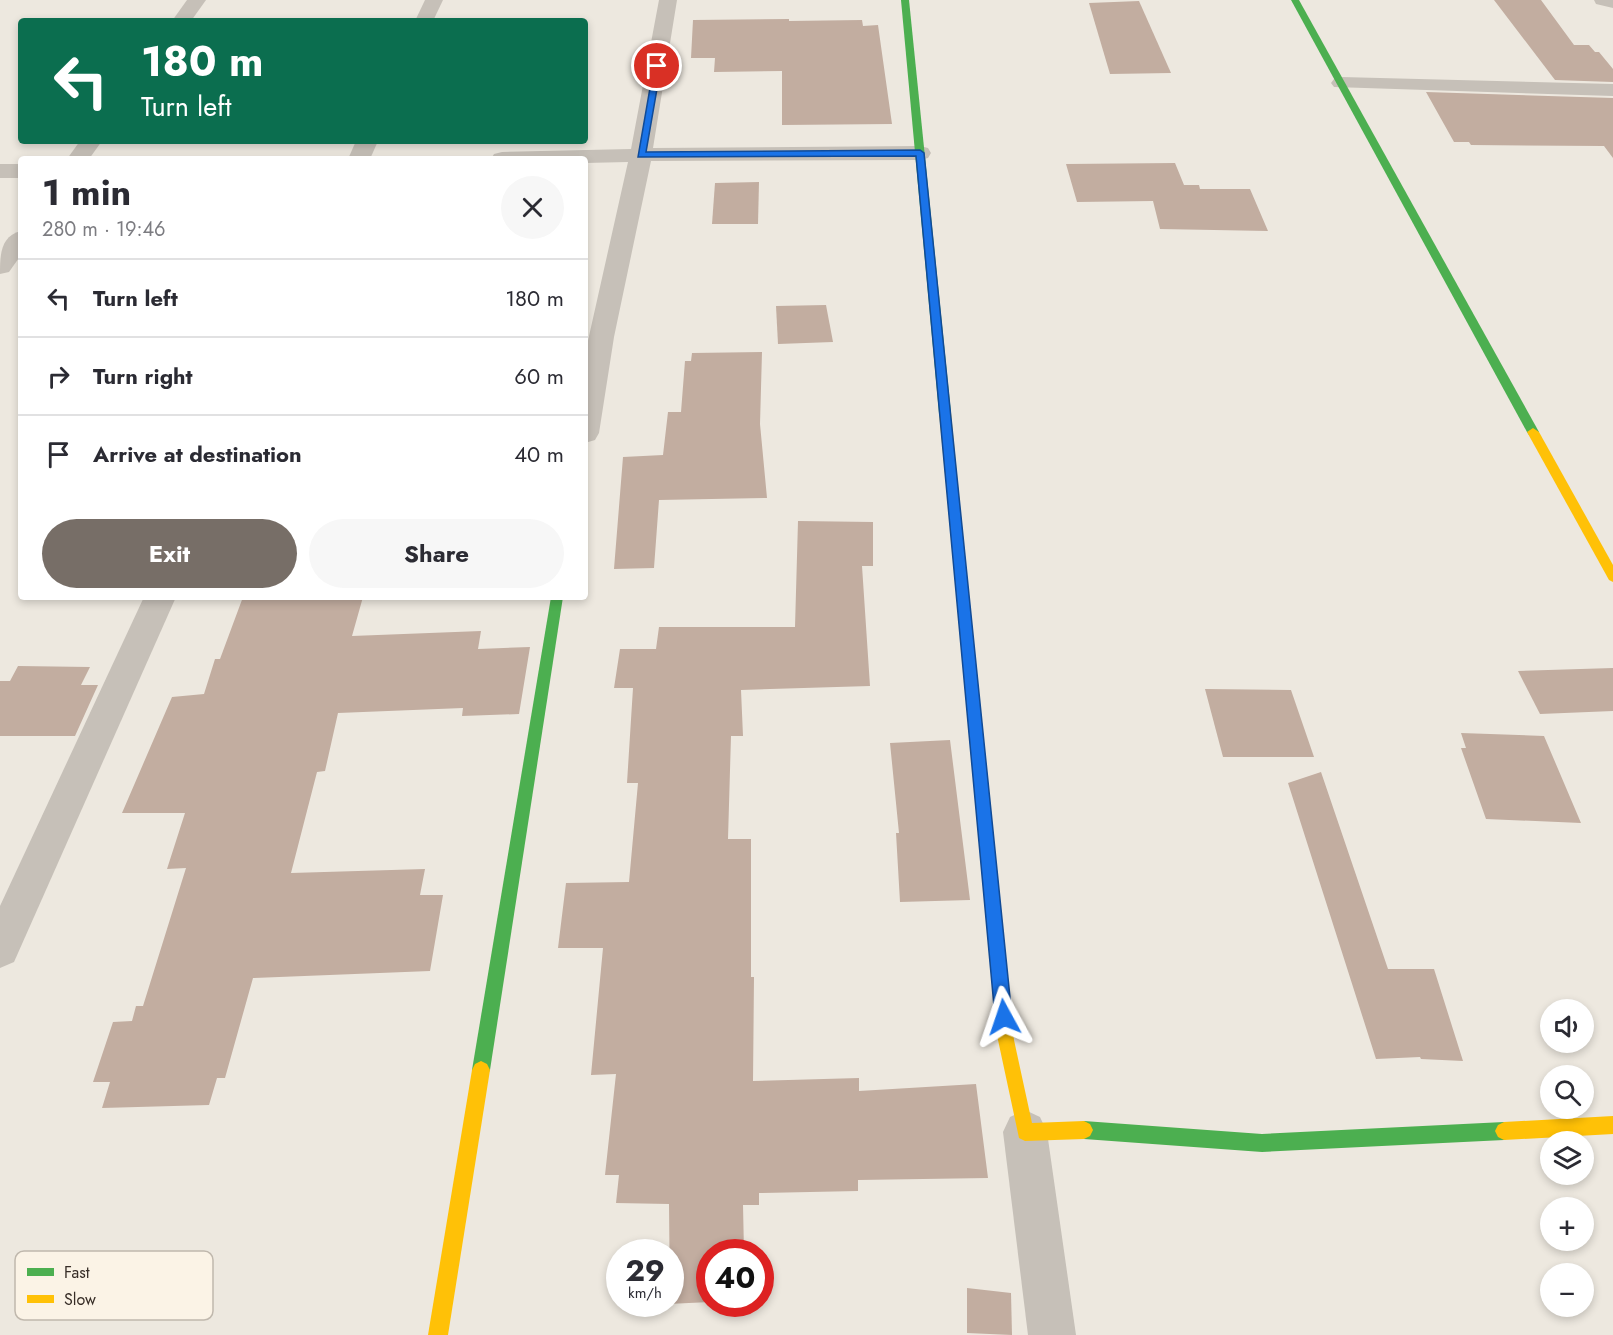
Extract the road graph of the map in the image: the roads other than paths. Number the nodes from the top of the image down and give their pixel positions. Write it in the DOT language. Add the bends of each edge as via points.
graph roads {
  1 [pos="197,0"];
  2 [pos="434,0"];
  3 [pos="668,0"];
  4 [pos="905,0"];
  5 [pos="1295,0"];
  6 [pos="1603,0"];
  7 [pos="1613,2"];
  8 [pos="183,18"];
  9 [pos="425,18"];
  10 [pos="1341,83"];
  11 [pos="1613,90"];
  12 [pos="920,153"];
  13 [pos="641,155"];
  14 [pos="588,157"];
  15 [pos="0,171"];
  16 [pos="18,171"];
  17 [pos="18,242"];
  18 [pos="0,267"];
  19 [pos="588,415"];
  20 [pos="1613,577"];
  21 [pos="159,600"];
  22 [pos="557,600"];
  23 [pos="0,949"];
  24 [pos="1613,1125"];
  25 [pos="1024,1132"];
  26 [pos="438,1335"];
  27 [pos="1052,1335"];
  1 -- 8 [label="street"];
  2 -- 9 [label="street"];
  3 -- 13 [label="street"];
  4 -- 12 [label="street"];
  5 -- 10 [label="street"];
  6 -- 7 [label="street"];
  10 -- 11 [label="street"];
  10 -- 20 [label="street"];
  12 -- 13 [label="street"];
  12 -- 25 [label="street" via="1006,1040"];
  13 -- 14 [label="street"];
  13 -- 19 [label="street"];
  15 -- 16 [label="street"];
  17 -- 18 [label="street"];
  21 -- 23 [label="street"];
  22 -- 26 [label="street"];
  24 -- 25 [label="street" via="1262,1143 1086,1130"];
  25 -- 27 [label="street"];
}
